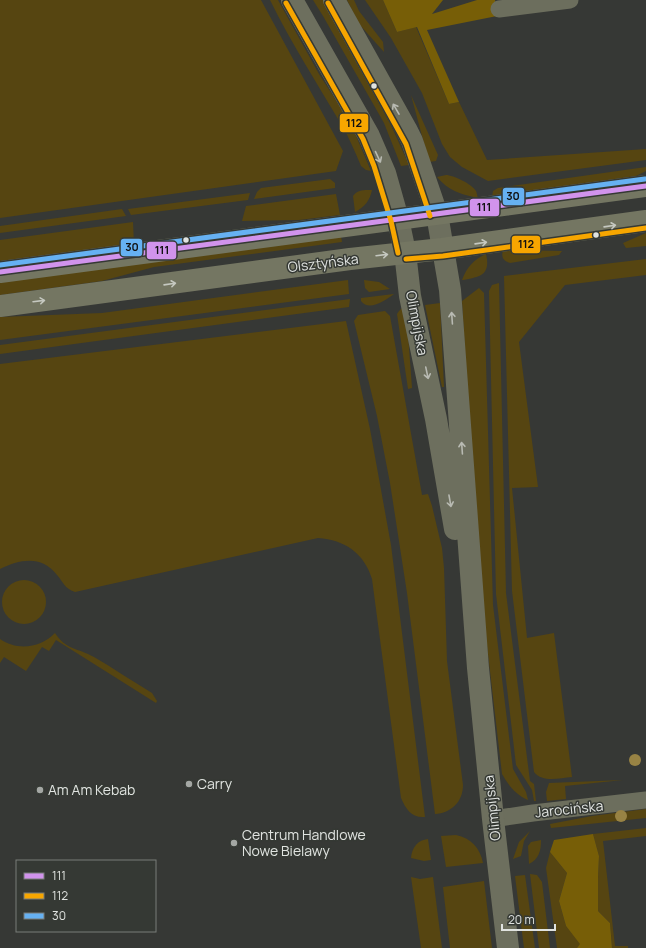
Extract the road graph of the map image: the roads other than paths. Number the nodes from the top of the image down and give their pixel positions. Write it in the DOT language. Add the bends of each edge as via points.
graph roads {
  1 [pos="292,0"];
  2 [pos="334,0"];
  3 [pos="570,0"];
  4 [pos="500,9"];
  5 [pos="646,186"];
  6 [pos="438,214"];
  7 [pos="398,219"];
  8 [pos="646,221"];
  9 [pos="442,249"];
  10 [pos="405,252"];
  11 [pos="0,272"];
  12 [pos="0,306"];
  13 [pos="478,668"];
  14 [pos="646,800"];
  15 [pos="493,819"];
  16 [pos="508,948"];
  1 -- 7 [label="main road, Olimpijska, one-way" via="369,136 385,173"];
  6 -- 2 [label="main road, Olimpijska, one-way" via="406,128"];
  3 -- 4 [label="street"];
  5 -- 6 [label="main road"];
  6 -- 7 [label="main road"];
  6 -- 9 [label="main road, Olimpijska"];
  7 -- 10 [label="main road, Olimpijska"];
  7 -- 11 [label="main road"];
  9 -- 8 [label="main road, Olsztyńska, one-way"];
  9 -- 10 [label="main road, Olsztyńska"];
  13 -- 9 [label="main road, Olimpijska, one-way" via="450,290"];
  12 -- 10 [label="main road, Olsztyńska, one-way"];
  10 -- 13 [label="main road, Olimpijska, one-way" via="410,296 436,419"];
  13 -- 15 [label="main road, Olimpijska"];
  14 -- 15 [label="street, Jarocińska"];
  15 -- 16 [label="main road, Olimpijska"];
}
